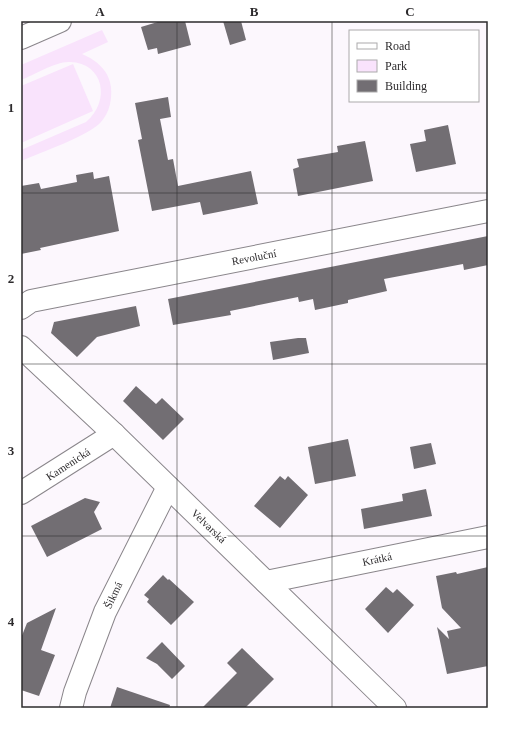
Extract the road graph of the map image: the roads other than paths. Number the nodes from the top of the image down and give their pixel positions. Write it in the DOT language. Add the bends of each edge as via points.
graph roads {
  1 [pos="60,21"];
  2 [pos="21,38"];
  3 [pos="488,211"];
  4 [pos="21,308"];
  5 [pos="21,347"];
  6 [pos="114,434"];
  7 [pos="168,487"];
  8 [pos="21,493"];
  9 [pos="488,537"];
  10 [pos="266,582"];
  11 [pos="71,708"];
  12 [pos="395,708"];
  1 -- 2 [label="street"];
  3 -- 4 [label="street, Revoluční" via="31,301"];
  5 -- 6 [label="street, Velvarská"];
  6 -- 7 [label="street, Velvarská"];
  6 -- 8 [label="street, Kamenická"];
  7 -- 10 [label="street, Velvarská"];
  7 -- 11 [label="street, Šikmá" via="105,612"];
  9 -- 10 [label="street, Krátká"];
  10 -- 12 [label="street, Velvarská"];
}
